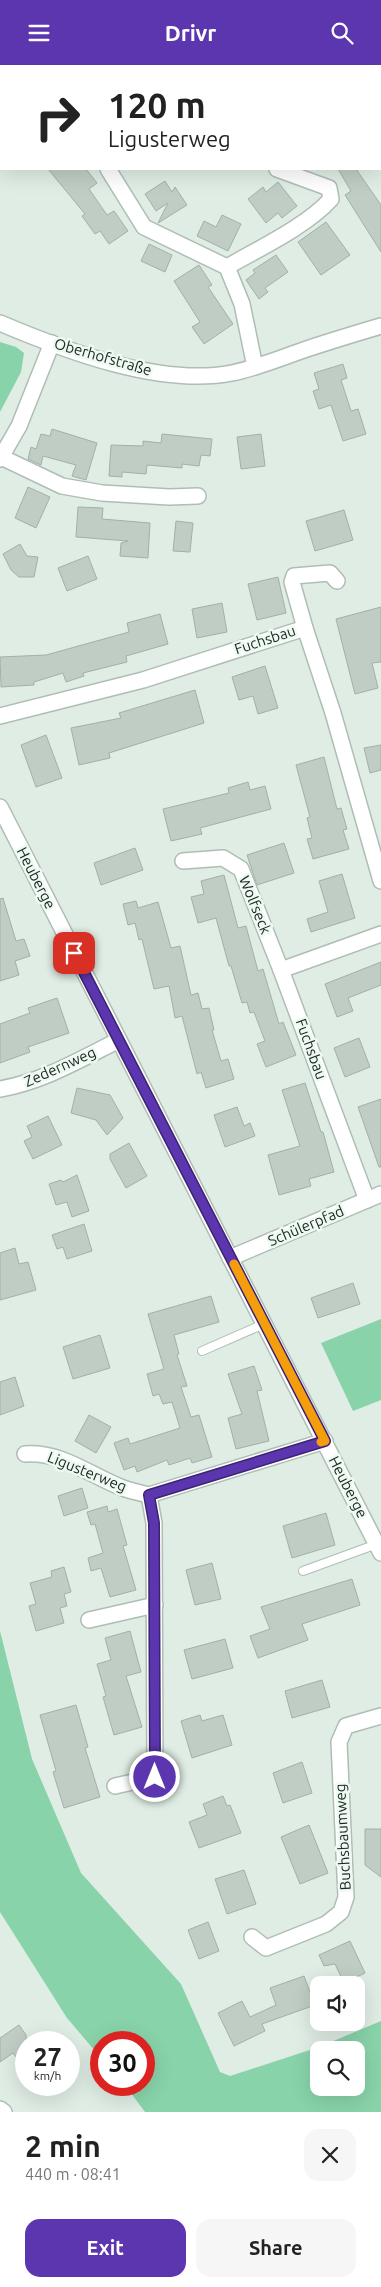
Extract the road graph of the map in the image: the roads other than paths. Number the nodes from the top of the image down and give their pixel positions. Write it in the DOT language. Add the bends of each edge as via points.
graph roads {
  1 [pos="109,170"];
  2 [pos="280,170"];
  3 [pos="227,267"];
  4 [pos="0,323"];
  5 [pos="381,326"];
  6 [pos="52,343"];
  7 [pos="255,367"];
  8 [pos="0,458"];
  9 [pos="198,496"];
  10 [pos="337,581"];
  11 [pos="305,627"];
  12 [pos="0,715"];
  13 [pos="0,807"];
  14 [pos="183,861"];
  15 [pos="381,881"];
  16 [pos="381,934"];
  17 [pos="281,970"];
  18 [pos="119,1040"];
  19 [pos="0,1089"];
  20 [pos="374,1197"];
  21 [pos="230,1258"];
  22 [pos="264,1324"];
  23 [pos="202,1351"];
  24 [pos="325,1441"];
  25 [pos="25,1454"];
  26 [pos="149,1495"];
  27 [pos="379,1549"];
  28 [pos="303,1571"];
  29 [pos="155,1605"];
  30 [pos="88,1620"];
  31 [pos="381,1716"];
  32 [pos="115,1786"];
  33 [pos="252,1937"];
  34 [pos="0,2109"];
  35 [pos="4,2112"];
  1 -- 3 [label="street" via="144,227"];
  2 -- 3 [label="street" via="329,188 331,199 300,224"];
  3 -- 7 [label="street" via="242,304"];
  4 -- 6 [label="street, Oberhofstraße"];
  5 -- 7 [label="street, Oberhofstraße"];
  6 -- 7 [label="street, Oberhofstraße" via="157,373 200,376"];
  6 -- 8 [label="street" via="19,426"];
  8 -- 9 [label="street" via="62,487 102,493"];
  10 -- 11 [label="street" via="330,573 294,576 292,582"];
  11 -- 12 [label="street, Fuchsbau" via="143,680"];
  11 -- 15 [label="street, Fuchsbau"];
  13 -- 18 [label="street, Heuberge"];
  14 -- 17 [label="street, Wolfseck" via="223,858 241,869"];
  16 -- 17 [label="street"];
  17 -- 20 [label="street, Fuchsbau"];
  18 -- 19 [label="street, Zedernweg" via="48,1074 18,1086"];
  18 -- 21 [label="street, Heuberge"];
  20 -- 21 [label="street, Schülerpfad"];
  21 -- 22 [label="street, Heuberge"];
  22 -- 23 [label="lane"];
  22 -- 24 [label="street, Heuberge"];
  24 -- 26 [label="street"];
  24 -- 27 [label="street, Heuberge"];
  25 -- 26 [label="street, Ligusterweg" via="38,1453"];
  26 -- 29 [label="street" via="154,1523"];
  27 -- 28 [label="lane, Heuberge"];
  29 -- 30 [label="street"];
  29 -- 32 [label="street" via="155,1777"];
  31 -- 33 [label="street, Buchsbaumweg" via="346,1726 338,1742 346,1897 341,1912 326,1925 266,1949"];
  34 -- 35 [label="street"];
}
